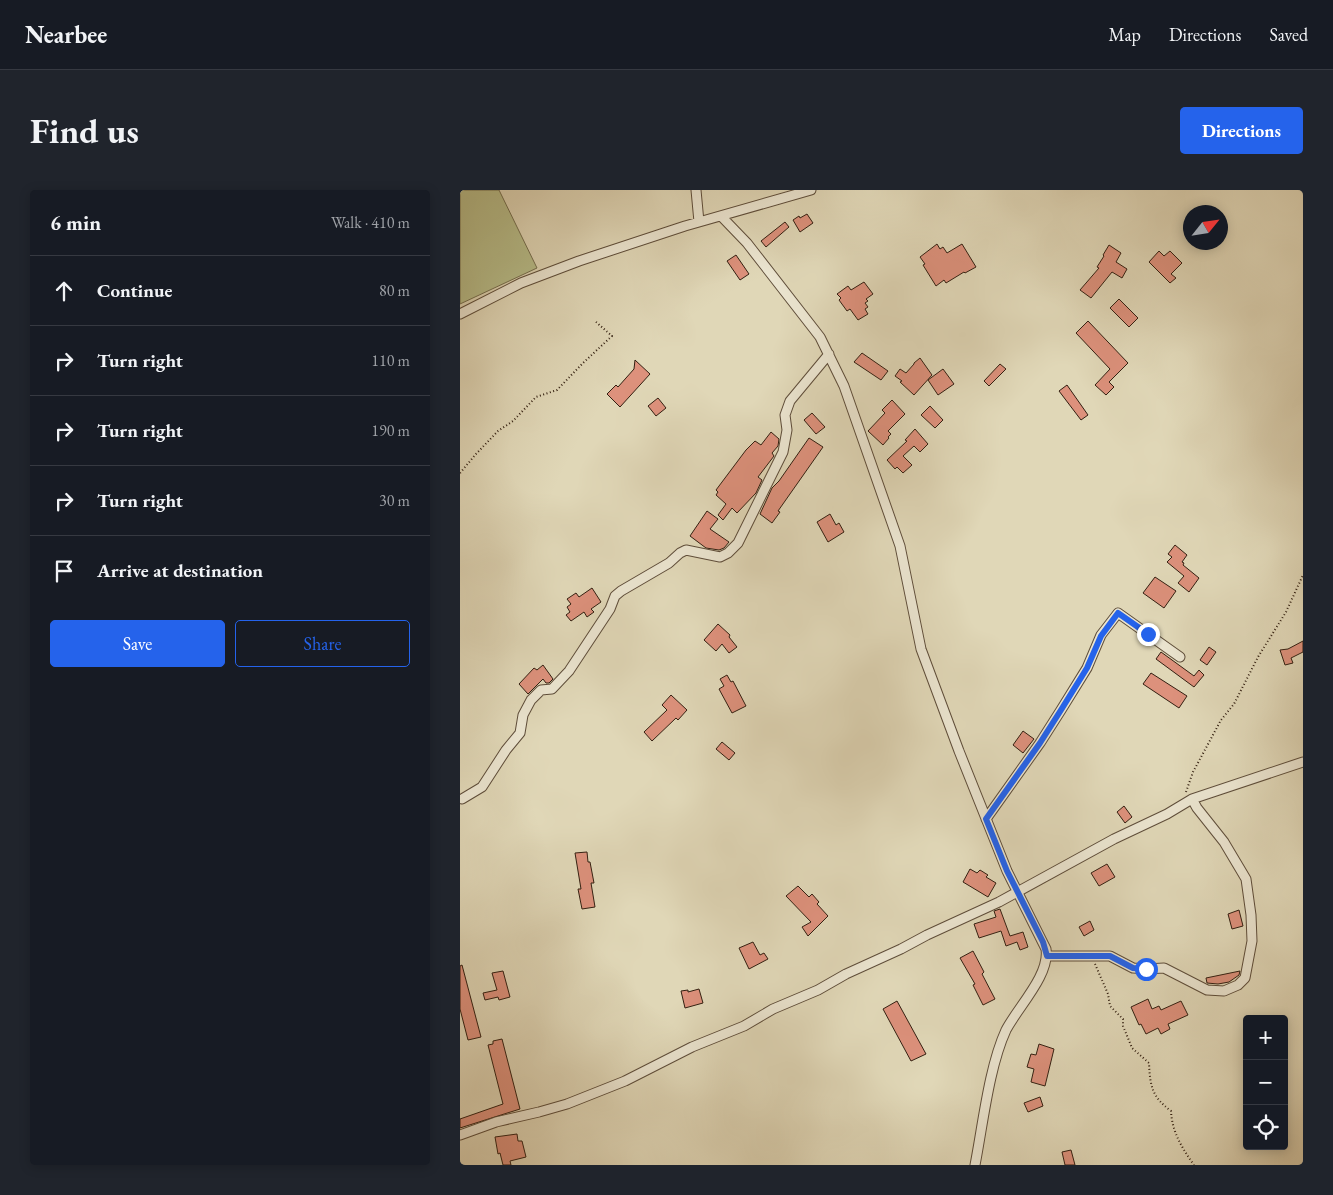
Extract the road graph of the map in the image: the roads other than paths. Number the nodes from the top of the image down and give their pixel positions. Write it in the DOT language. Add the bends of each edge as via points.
graph roads {
  1 [pos="696,190"];
  2 [pos="811,190"];
  3 [pos="721,216"];
  4 [pos="699,222"];
  5 [pos="460,314"];
  6 [pos="829,354"];
  7 [pos="1180,657"];
  8 [pos="1303,762"];
  9 [pos="1192,798"];
  10 [pos="462,799"];
  11 [pos="986,819"];
  12 [pos="1016,891"];
  13 [pos="1047,956"];
  14 [pos="460,1135"];
  15 [pos="975,1165"];
  1 -- 4 [label="street"];
  2 -- 3 [label="street"];
  3 -- 4 [label="street"];
  3 -- 6 [label="street" via="773,276 820,337"];
  4 -- 5 [label="street" via="521,283"];
  6 -- 10 [label="street" via="790,401 785,416 784,452 738,544 720,557 686,550 669,564 615,596 610,609 569,671 552,689 541,690 532,700 523,714 520,733 482,787"];
  6 -- 11 [label="street" via="844,386 900,546 921,649"];
  7 -- 11 [label="street" via="1118,613 1101,636 1087,668 1040,743"];
  8 -- 9 [label="street"];
  9 -- 12 [label="street"];
  9 -- 13 [label="street" via="1246,879 1252,941 1245,978 1224,991 1207,990 1164,968 1133,968 1110,956"];
  11 -- 12 [label="street"];
  12 -- 13 [label="street"];
  12 -- 14 [label="street" via="744,1026 692,1047 625,1081 567,1104"];
  13 -- 15 [label="street" via="1044,968 1000,1045"];
}
